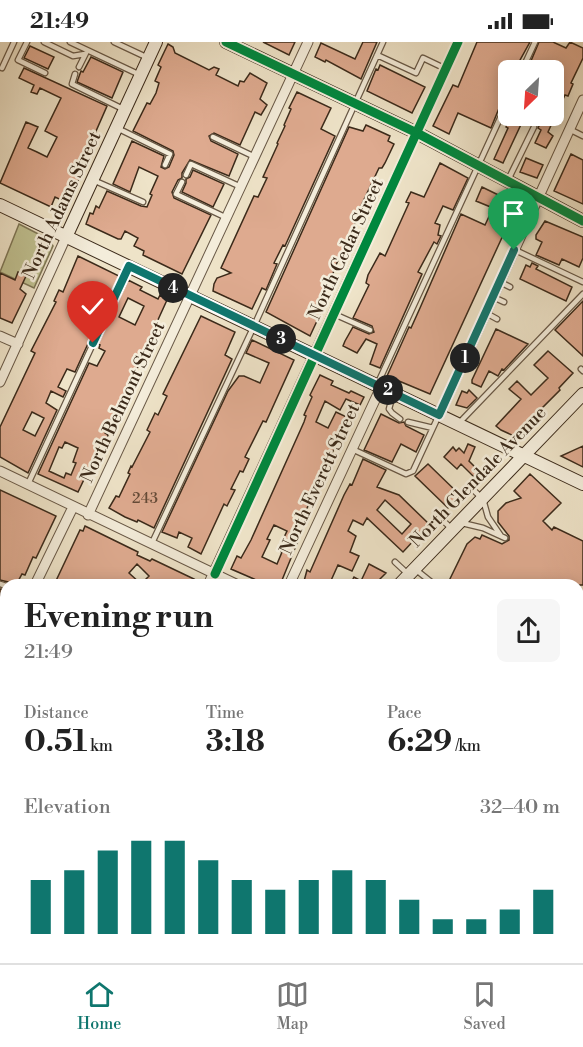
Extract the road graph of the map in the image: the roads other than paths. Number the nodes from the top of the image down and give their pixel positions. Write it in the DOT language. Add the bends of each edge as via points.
graph roads {
  1 [pos="14,42"];
  2 [pos="27,42"];
  3 [pos="44,42"];
  4 [pos="70,42"];
  5 [pos="114,42"];
  6 [pos="156,42"];
  7 [pos="226,42"];
  8 [pos="308,42"];
  9 [pos="383,42"];
  10 [pos="458,42"];
  11 [pos="535,42"];
  12 [pos="86,52"];
  13 [pos="377,55"];
  14 [pos="149,58"];
  15 [pos="527,60"];
  16 [pos="79,67"];
  17 [pos="2,68"];
  18 [pos="446,69"];
  19 [pos="45,73"];
  20 [pos="75,74"];
  21 [pos="293,74"];
  22 [pos="141,76"];
  23 [pos="583,100"];
  24 [pos="355,104"];
  25 [pos="125,110"];
  26 [pos="498,124"];
  27 [pos="534,127"];
  28 [pos="117,128"];
  29 [pos="569,129"];
  30 [pos="417,133"];
  31 [pos="583,136"];
  32 [pos="213,137"];
  33 [pos="255,158"];
  34 [pos="165,165"];
  35 [pos="479,167"];
  36 [pos="186,175"];
  37 [pos="93,180"];
  38 [pos="182,182"];
  39 [pos="507,182"];
  40 [pos="241,187"];
  41 [pos="538,198"];
  42 [pos="143,202"];
  43 [pos="0,205"];
  44 [pos="227,218"];
  45 [pos="583,221"];
  46 [pos="66,237"];
  47 [pos="514,250"];
  48 [pos="129,266"];
  49 [pos="500,282"];
  50 [pos="583,282"];
  51 [pos="510,287"];
  52 [pos="583,294"];
  53 [pos="191,296"];
  54 [pos="493,297"];
  55 [pos="504,302"];
  56 [pos="486,313"];
  57 [pos="334,314"];
  58 [pos="497,318"];
  59 [pos="254,326"];
  60 [pos="370,330"];
  61 [pos="0,336"];
  62 [pos="18,344"];
  63 [pos="315,355"];
  64 [pos="0,382"];
  65 [pos="379,386"];
  66 [pos="394,393"];
  67 [pos="583,394"];
  68 [pos="400,419"];
  69 [pos="408,422"];
  70 [pos="448,422"];
  71 [pos="433,428"];
  72 [pos="352,449"];
  73 [pos="525,456"];
  74 [pos="0,471"];
  75 [pos="28,484"];
  76 [pos="583,484"];
  77 [pos="469,486"];
  78 [pos="483,499"];
  79 [pos="73,507"];
  80 [pos="88,515"];
  81 [pos="439,517"];
  82 [pos="456,526"];
  83 [pos="151,544"];
  84 [pos="395,562"];
  85 [pos="412,572"];
  86 [pos="215,574"];
  87 [pos="38,579"];
  88 [pos="212,579"];
  89 [pos="225,579"];
  90 [pos="293,579"];
  91 [pos="405,579"];
  92 [pos="424,579"];
  1 -- 17 [label="lane"];
  2 -- 19 [label="lane" via="18,60"];
  3 -- 12 [label="lane" via="73,56"];
  4 -- 12 [label="lane"];
  5 -- 14 [label="lane"];
  6 -- 14 [label="street, North Adams Street"];
  7 -- 21 [label="street"];
  8 -- 21 [label="street, North Belmont Street"];
  9 -- 13 [label="lane"];
  10 -- 18 [label="street, North Cedar Street"];
  11 -- 15 [label="lane"];
  12 -- 16 [label="lane"];
  12 -- 22 [label="lane"];
  13 -- 18 [label="lane" via="416,73 423,58"];
  13 -- 24 [label="lane"];
  14 -- 22 [label="street, North Adams Street"];
  18 -- 30 [label="street, North Cedar Street"];
  20 -- 25 [label="lane" via="72,84"];
  21 -- 24 [label="street"];
  21 -- 33 [label="street, North Belmont Street"];
  22 -- 25 [label="street, North Adams Street"];
  23 -- 29 [label="street"];
  24 -- 30 [label="street"];
  24 -- 59 [label="lane"];
  25 -- 28 [label="street, North Adams Street"];
  26 -- 35 [label="lane"];
  27 -- 39 [label="lane"];
  28 -- 34 [label="lane" via="170,154"];
  28 -- 37 [label="street, North Adams Street"];
  29 -- 31 [label="lane"];
  29 -- 41 [label="street"];
  30 -- 35 [label="street"];
  30 -- 57 [label="street, North Cedar Street"];
  32 -- 33 [label="lane"];
  33 -- 40 [label="street, North Belmont Street"];
  35 -- 39 [label="street"];
  35 -- 65 [label="lane"];
  36 -- 40 [label="lane" via="191,164"];
  37 -- 42 [label="lane"];
  37 -- 46 [label="street, North Adams Street"];
  38 -- 44 [label="lane" via="177,194"];
  39 -- 41 [label="street"];
  40 -- 44 [label="street, North Belmont Street"];
  41 -- 45 [label="street"];
  41 -- 47 [label="street"];
  43 -- 46 [label="street"];
  44 -- 53 [label="street, North Belmont Street"];
  46 -- 48 [label="street"];
  46 -- 62 [label="street, North Adams Street"];
  47 -- 49 [label="street"];
  47 -- 50 [label="lane"];
  48 -- 53 [label="street"];
  48 -- 75 [label="lane"];
  49 -- 51 [label="lane"];
  49 -- 54 [label="street"];
  52 -- 70 [label="lane"];
  53 -- 59 [label="street"];
  53 -- 80 [label="street, North Belmont Street"];
  54 -- 55 [label="lane"];
  54 -- 56 [label="street"];
  56 -- 58 [label="lane"];
  56 -- 70 [label="street"];
  57 -- 60 [label="lane"];
  57 -- 63 [label="street, North Cedar Street"];
  59 -- 63 [label="street"];
  59 -- 83 [label="lane"];
  61 -- 62 [label="street"];
  62 -- 64 [label="street, North Adams Street"];
  63 -- 65 [label="street"];
  63 -- 86 [label="street, North Cedar Street"];
  65 -- 66 [label="street"];
  65 -- 72 [label="street, North Everett Street"];
  66 -- 68 [label="lane" via="389,409"];
  66 -- 70 [label="street"];
  67 -- 73 [label="street, North Glendale Avenue"];
  69 -- 71 [label="lane"];
  70 -- 71 [label="lane"];
  70 -- 73 [label="street" via="486,432"];
  71 -- 72 [label="lane" via="413,471 406,474"];
  72 -- 90 [label="street, North Everett Street"];
  73 -- 76 [label="street"];
  73 -- 78 [label="street, North Glendale Avenue"];
  74 -- 75 [label="street"];
  75 -- 79 [label="street"];
  77 -- 78 [label="lane"];
  78 -- 82 [label="street, North Glendale Avenue"];
  78 -- 82 [label="lane" via="488,517 503,537 483,528"];
  79 -- 80 [label="street"];
  79 -- 87 [label="street"];
  80 -- 83 [label="street"];
  81 -- 82 [label="lane"];
  82 -- 85 [label="street, North Glendale Avenue"];
  83 -- 86 [label="street"];
  84 -- 85 [label="lane"];
  85 -- 91 [label="street, North Glendale Avenue"];
  85 -- 92 [label="lane"];
  86 -- 88 [label="street, North Cedar Street"];
  86 -- 89 [label="street"];
}
